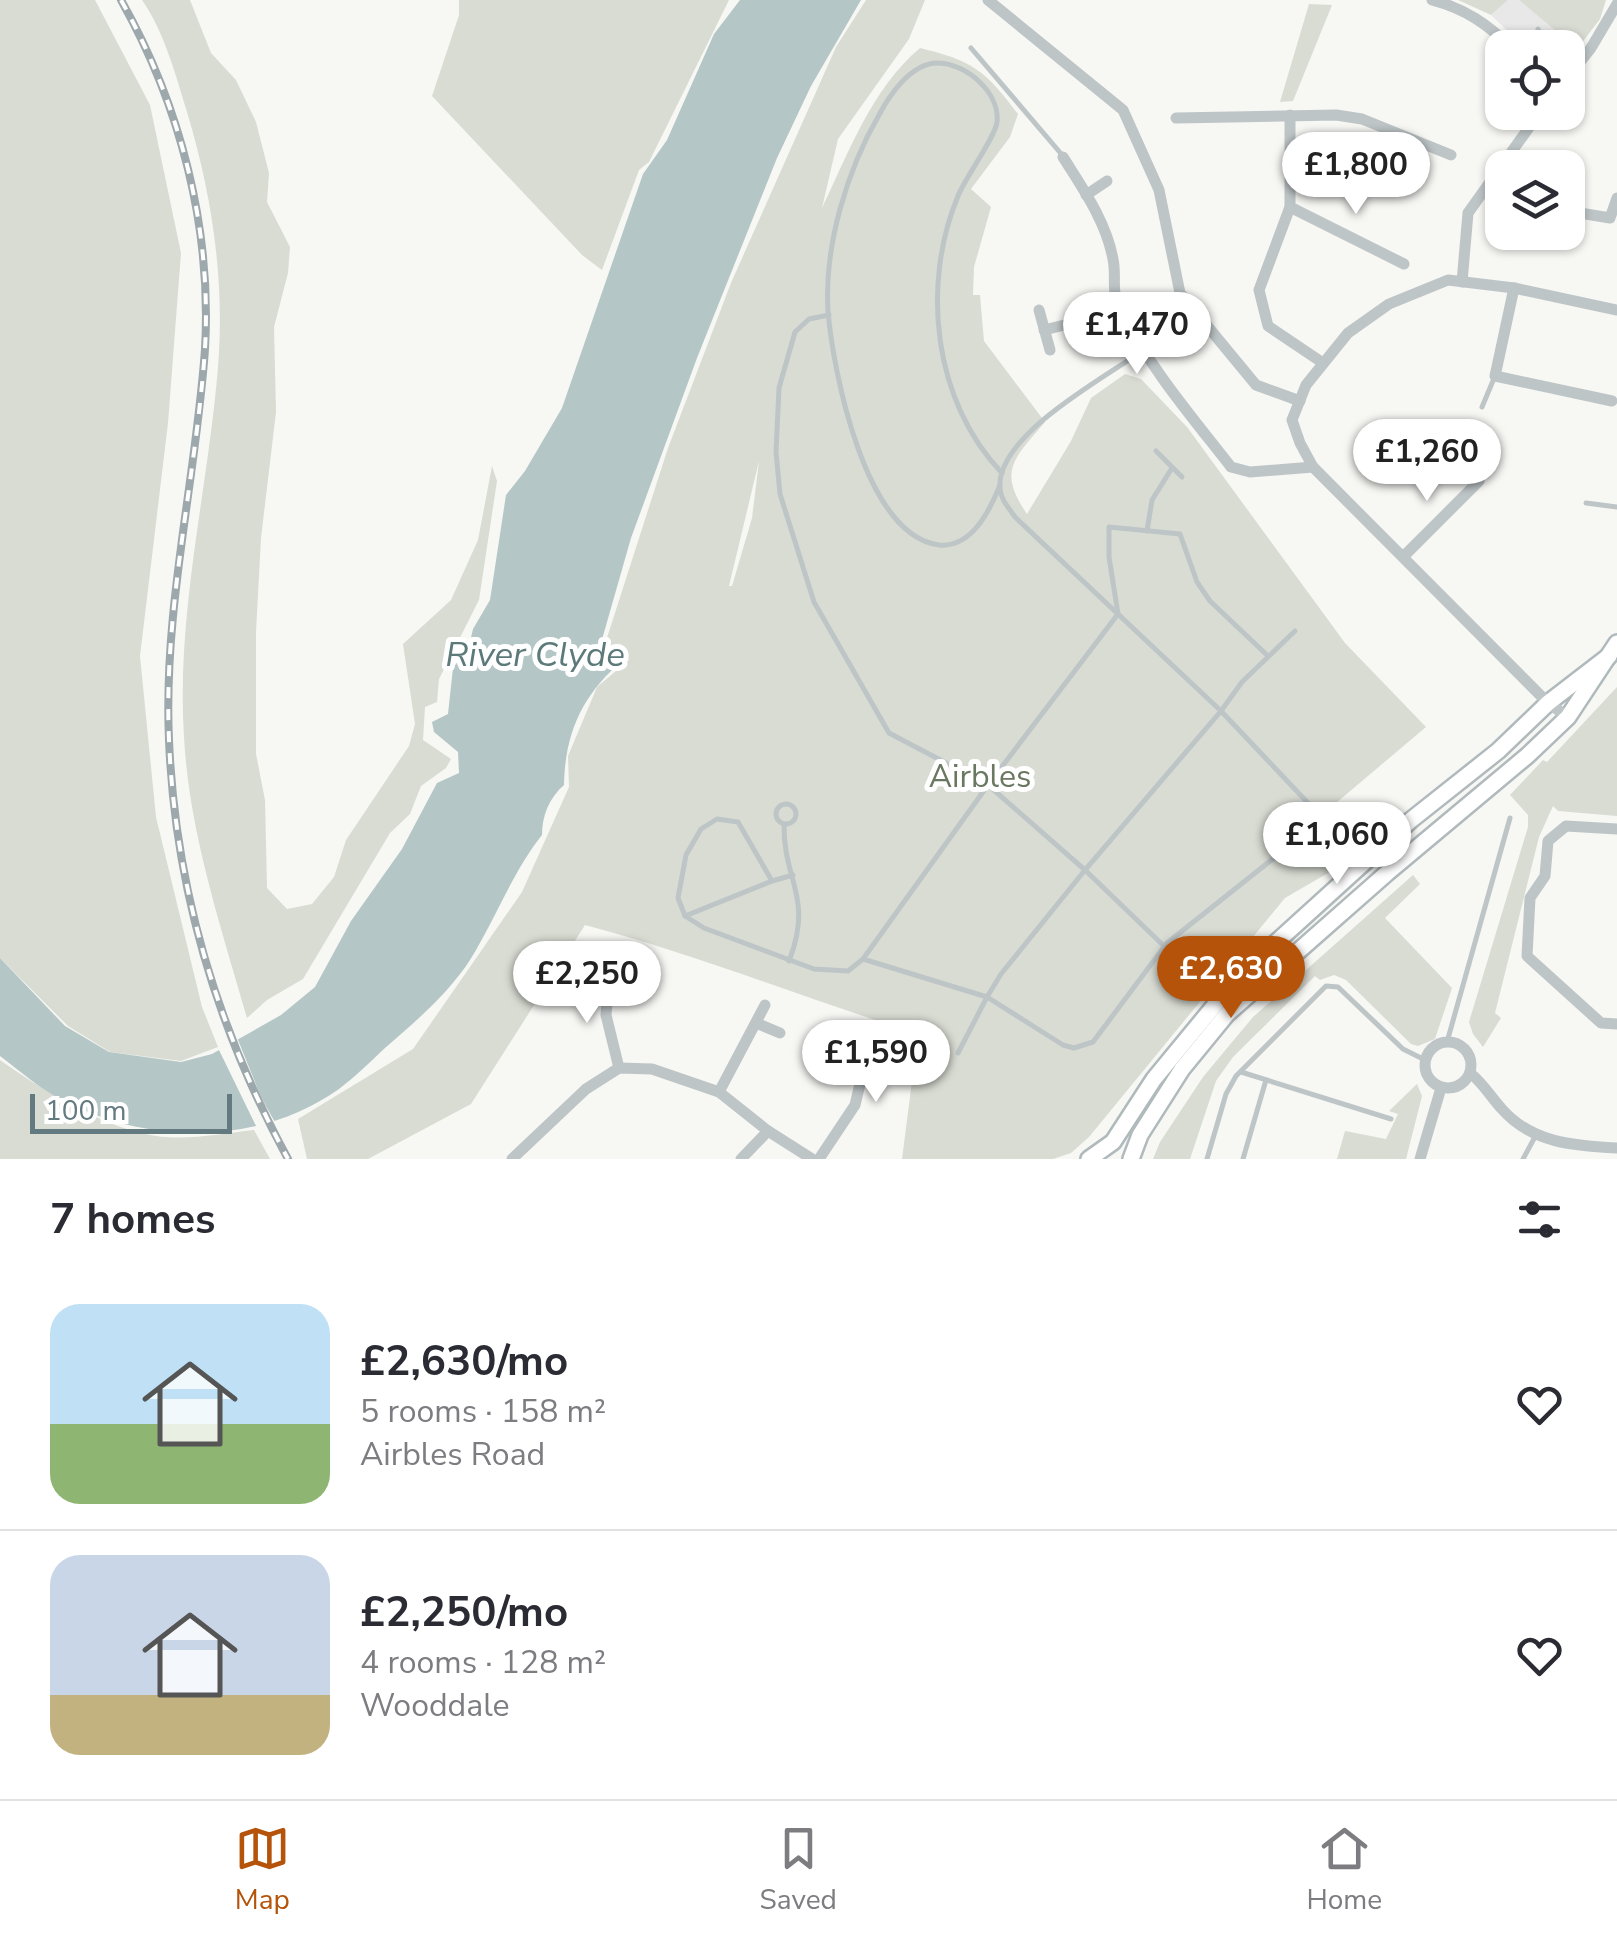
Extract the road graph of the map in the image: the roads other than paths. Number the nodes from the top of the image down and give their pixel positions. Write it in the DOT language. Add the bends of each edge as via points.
graph roads {
  1 [pos="988,0"];
  2 [pos="1432,0"];
  3 [pos="1617,4"];
  4 [pos="1493,30"];
  5 [pos="971,48"];
  6 [pos="1585,56"];
  7 [pos="1290,115"];
  8 [pos="1176,118"];
  9 [pos="1451,155"];
  10 [pos="1063,156"];
  11 [pos="1106,181"];
  12 [pos="1485,190"];
  13 [pos="1086,196"];
  14 [pos="1617,198"];
  15 [pos="1290,207"];
  16 [pos="1585,214"];
  17 [pos="1404,264"];
  18 [pos="1462,282"];
  19 [pos="1514,288"];
  20 [pos="1039,310"];
  21 [pos="1617,310"];
  22 [pos="1120,311"];
  23 [pos="829,315"];
  24 [pos="1044,330"];
  25 [pos="1050,350"];
  26 [pos="1144,350"];
  27 [pos="1323,364"];
  28 [pos="1494,376"];
  29 [pos="1300,401"];
  30 [pos="1612,401"];
  31 [pos="1482,406"];
  32 [pos="1156,451"];
  33 [pos="1313,467"];
  34 [pos="1172,468"];
  35 [pos="1002,472"];
  36 [pos="1182,478"];
  37 [pos="1479,481"];
  38 [pos="1000,485"];
  39 [pos="1586,503"];
  40 [pos="1617,507"];
  41 [pos="1147,530"];
  42 [pos="1404,556"];
  43 [pos="1118,614"];
  44 [pos="1296,631"];
  45 [pos="1613,650"];
  46 [pos="1268,656"];
  47 [pos="1548,703"];
  48 [pos="1222,711"];
  49 [pos="1568,718"];
  50 [pos="988,785"];
  51 [pos="1510,818"];
  52 [pos="1323,819"];
  53 [pos="784,824"];
  54 [pos="1617,829"];
  55 [pos="1364,863"];
  56 [pos="1085,870"];
  57 [pos="793,875"];
  58 [pos="772,881"];
  59 [pos="1369,888"];
  60 [pos="685,916"];
  61 [pos="1165,946"];
  62 [pos="864,959"];
  63 [pos="789,960"];
  64 [pos="609,980"];
  65 [pos="988,997"];
  66 [pos="607,1002"];
  67 [pos="625,1004"];
  68 [pos="765,1005"];
  69 [pos="756,1023"];
  70 [pos="1617,1024"];
  71 [pos="867,1027"];
  72 [pos="780,1034"];
  73 [pos="1447,1042"];
  74 [pos="958,1053"];
  75 [pos="1425,1060"];
  76 [pos="864,1067"];
  77 [pos="618,1068"];
  78 [pos="889,1070"];
  79 [pos="1240,1072"];
  80 [pos="1470,1073"];
  81 [pos="1266,1080"];
  82 [pos="1441,1088"];
  83 [pos="719,1092"];
  84 [pos="1391,1118"];
  85 [pos="768,1130"];
  86 [pos="1536,1136"];
  87 [pos="1617,1148"];
  88 [pos="512,1159"];
  89 [pos="741,1159"];
  90 [pos="816,1159"];
  91 [pos="1089,1159"];
  92 [pos="1131,1159"];
  93 [pos="1206,1159"];
  94 [pos="1243,1159"];
  95 [pos="1420,1159"];
  96 [pos="1523,1159"];
  1 -- 29 [label="street" via="1123,110 1158,190 1180,294 1256,386"];
  2 -- 4 [label="street" via="1460,8"];
  3 -- 6 [label="street"];
  5 -- 10 [label="lane"];
  7 -- 8 [label="street"];
  7 -- 9 [label="street" via="1362,119"];
  7 -- 15 [label="street"];
  10 -- 13 [label="street"];
  11 -- 13 [label="street"];
  12 -- 18 [label="street" via="1468,213"];
  13 -- 22 [label="street" via="1114,262 1112,291"];
  14 -- 16 [label="street" via="1610,218"];
  15 -- 17 [label="street"];
  15 -- 27 [label="street" via="1260,290 1268,326"];
  18 -- 19 [label="street"];
  18 -- 27 [label="street" via="1448,280 1389,304 1348,333"];
  19 -- 21 [label="street"];
  19 -- 28 [label="street"];
  20 -- 24 [label="street"];
  22 -- 24 [label="street"];
  22 -- 26 [label="street"];
  23 -- 35 [label="lane" via="830,262 847,190 889,97 926,64 971,75 992,99 997,122 950,216 938,322 958,404"];
  23 -- 38 [label="lane" via="846,414 881,497 902,526 937,544 960,541 982,521"];
  23 -- 50 [label="lane" via="809,318 795,332 779,388 780,494 802,571 889,733"];
  24 -- 25 [label="street"];
  26 -- 33 [label="street" via="1231,467"];
  26 -- 35 [label="lane" via="1038,424 1012,450"];
  27 -- 29 [label="street"];
  28 -- 30 [label="street"];
  28 -- 31 [label="lane"];
  29 -- 33 [label="street" via="1292,420"];
  32 -- 34 [label="lane"];
  33 -- 42 [label="street"];
  34 -- 36 [label="lane"];
  34 -- 41 [label="lane" via="1152,500"];
  35 -- 38 [label="lane"];
  37 -- 42 [label="street"];
  38 -- 43 [label="lane" via="1015,517"];
  39 -- 40 [label="lane"];
  41 -- 43 [label="lane" via="1109,527"];
  41 -- 46 [label="lane" via="1180,534 1196,582"];
  42 -- 47 [label="street"];
  43 -- 48 [label="lane"];
  43 -- 50 [label="lane"];
  44 -- 46 [label="lane"];
  45 -- 47 [label="main road"];
  45 -- 49 [label="main road"];
  46 -- 48 [label="lane"];
  47 -- 49 [label="street"];
  47 -- 55 [label="main road"];
  48 -- 52 [label="lane"];
  48 -- 56 [label="lane"];
  49 -- 59 [label="main road"];
  50 -- 56 [label="lane"];
  50 -- 62 [label="lane"];
  51 -- 73 [label="lane"];
  52 -- 55 [label="lane"];
  52 -- 61 [label="lane"];
  53 -- 53 [label="lane" via="797,816 791,804 776,810"];
  53 -- 57 [label="lane"];
  54 -- 70 [label="street" via="1566,826 1548,841 1545,876 1530,898 1527,956 1601,1023"];
  55 -- 59 [label="lane"];
  55 -- 91 [label="main road" via="1238,976 1113,1142"];
  56 -- 61 [label="lane"];
  56 -- 65 [label="lane"];
  57 -- 58 [label="lane"];
  57 -- 63 [label="lane" via="800,917"];
  58 -- 60 [label="lane"];
  58 -- 60 [label="lane" via="747,832 738,822 717,819 702,828 686,856 678,898"];
  59 -- 92 [label="main road" via="1227,1014 1182,1069"];
  60 -- 63 [label="lane"];
  61 -- 65 [label="lane" via="1093,1042 1074,1048"];
  62 -- 63 [label="lane" via="836,972"];
  62 -- 65 [label="lane"];
  64 -- 66 [label="street"];
  65 -- 74 [label="lane"];
  66 -- 67 [label="street"];
  66 -- 77 [label="street"];
  68 -- 69 [label="street"];
  69 -- 72 [label="street"];
  69 -- 83 [label="street"];
  71 -- 76 [label="street"];
  73 -- 75 [label="street" via="1435,1045"];
  73 -- 80 [label="street" via="1468,1054"];
  75 -- 79 [label="lane" via="1403,1050 1332,984"];
  75 -- 82 [label="street" via="1428,1079"];
  76 -- 78 [label="street"];
  76 -- 90 [label="street" via="855,1105"];
  77 -- 83 [label="street" via="652,1069"];
  77 -- 88 [label="street"];
  79 -- 81 [label="lane"];
  79 -- 93 [label="lane" via="1226,1094"];
  80 -- 82 [label="street" via="1457,1087"];
  80 -- 86 [label="street"];
  81 -- 84 [label="lane"];
  81 -- 94 [label="lane"];
  82 -- 95 [label="street"];
  83 -- 85 [label="street"];
  85 -- 89 [label="street"];
  85 -- 90 [label="street"];
  86 -- 87 [label="street"];
  86 -- 96 [label="lane"];
}
